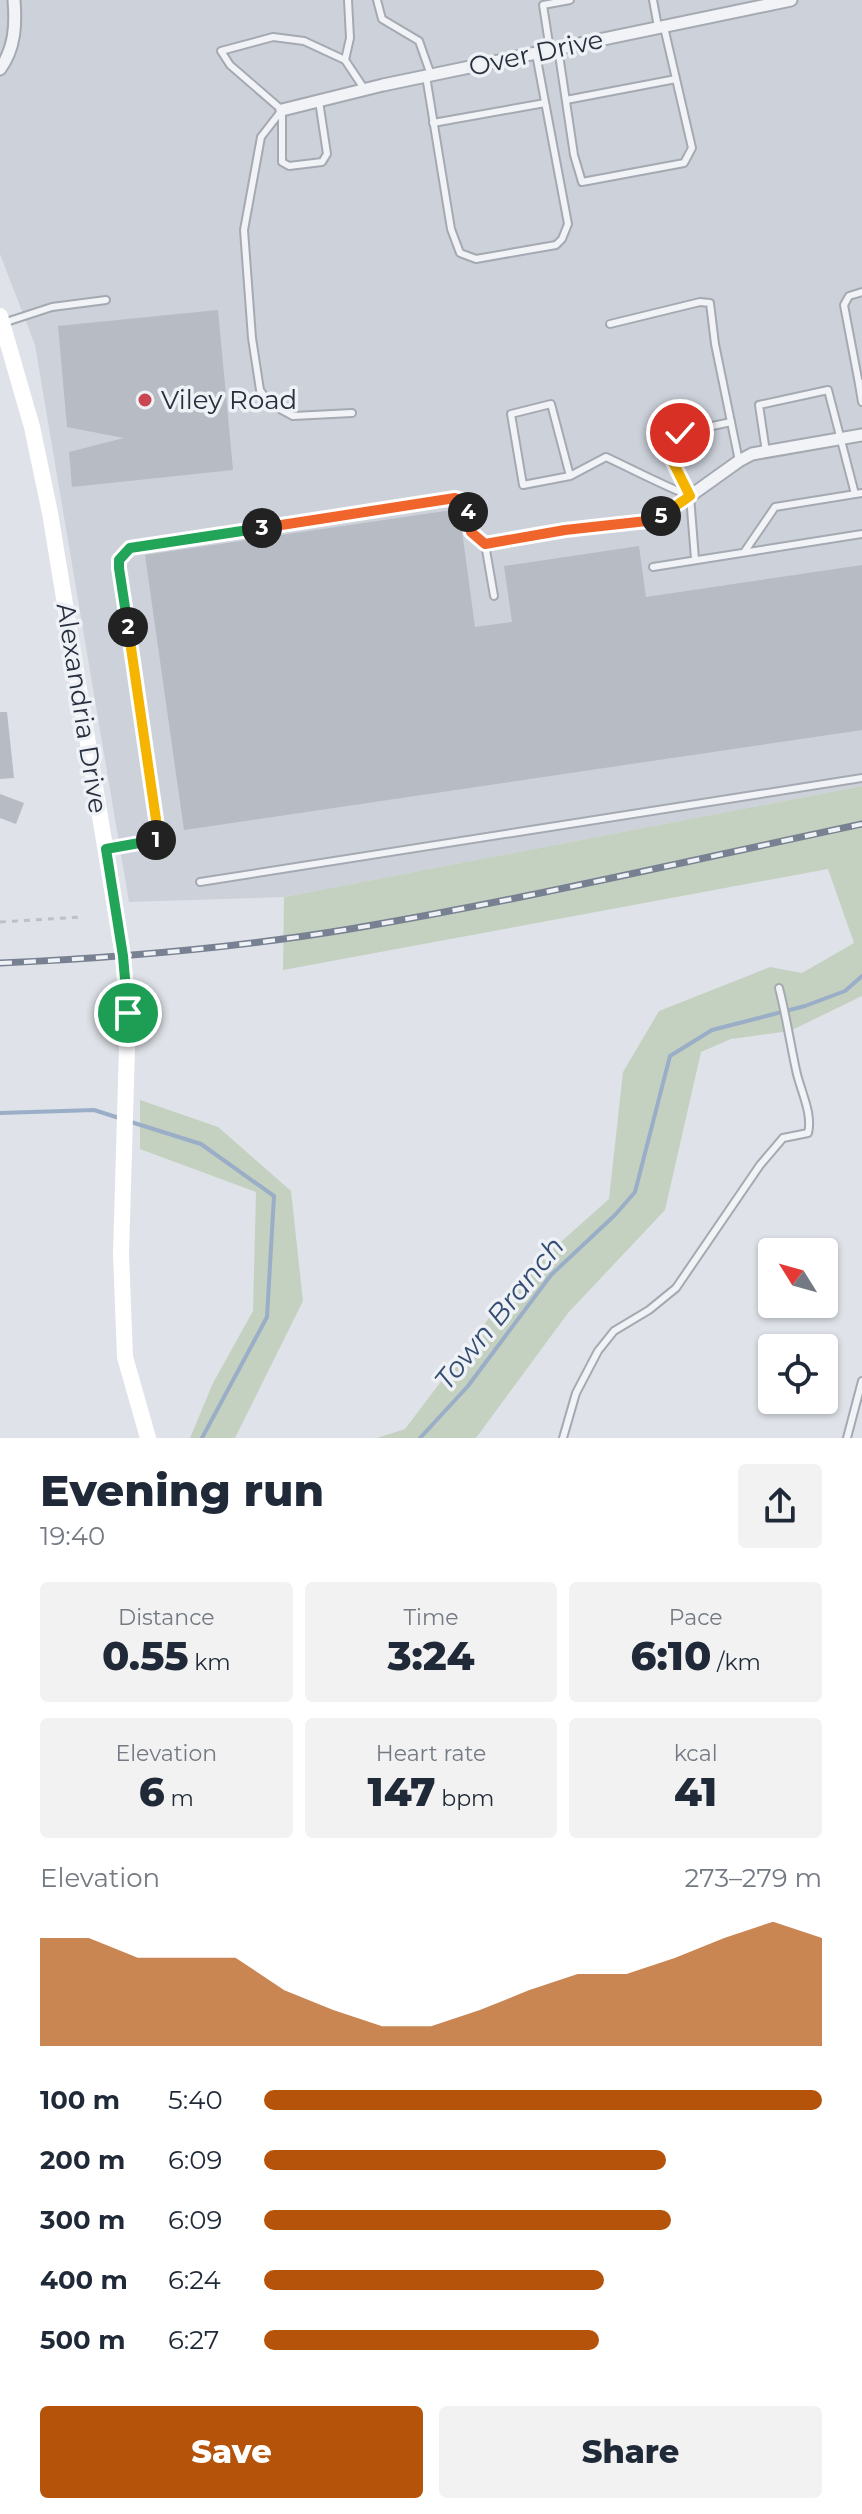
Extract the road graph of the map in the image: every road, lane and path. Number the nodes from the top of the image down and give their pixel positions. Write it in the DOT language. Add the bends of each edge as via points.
graph roads {
  1 [pos="14,0"];
  2 [pos="348,0"];
  3 [pos="377,0"];
  4 [pos="570,0"];
  5 [pos="653,0"];
  6 [pos="791,0"];
  7 [pos="542,3"];
  8 [pos="661,26"];
  9 [pos="554,49"];
  10 [pos="536,53"];
  11 [pos="345,60"];
  12 [pos="0,69"];
  13 [pos="428,76"];
  14 [pos="676,79"];
  15 [pos="365,90"];
  16 [pos="566,100"];
  17 [pos="319,101"];
  18 [pos="545,103"];
  19 [pos="282,110"];
  20 [pos="433,123"];
  21 [pos="862,292"];
  22 [pos="106,300"];
  23 [pos="1,319"];
  24 [pos="610,324"];
  25 [pos="860,384"];
  26 [pos="862,402"];
  27 [pos="352,413"];
  28 [pos="731,422"];
  29 [pos="862,435"];
  30 [pos="840,439"];
  31 [pos="766,452"];
  32 [pos="739,461"];
  33 [pos="570,476"];
  34 [pos="858,493"];
  35 [pos="690,496"];
  36 [pos="862,534"];
  37 [pos="485,544"];
  38 [pos="745,551"];
  39 [pos="695,559"];
  40 [pos="653,567"];
  41 [pos="494,596"];
  42 [pos="862,778"];
  43 [pos="106,849"];
  44 [pos="200,882"];
  45 [pos="80,917"];
  46 [pos="0,922"];
  47 [pos="779,988"];
  48 [pos="862,1381"];
  49 [pos="148,1438"];
  50 [pos="563,1438"];
  51 [pos="847,1438"];
  1 -- 12 [label="street" via="12,47"];
  2 -- 11 [label="lane"];
  3 -- 13 [label="lane" via="382,19 419,41"];
  4 -- 7 [label="lane"];
  5 -- 8 [label="lane"];
  6 -- 8 [label="street, Over Drive"];
  7 -- 9 [label="lane"];
  8 -- 9 [label="street, Over Drive"];
  8 -- 14 [label="lane"];
  9 -- 10 [label="street, Over Drive"];
  9 -- 16 [label="lane"];
  10 -- 13 [label="street, Over Drive"];
  10 -- 18 [label="lane"];
  11 -- 15 [label="lane"];
  11 -- 19 [label="lane" via="304,41 273,37 221,51"];
  13 -- 15 [label="street, Over Drive"];
  13 -- 20 [label="lane"];
  14 -- 16 [label="lane"];
  14 -- 16 [label="lane" via="692,148 684,163 582,182"];
  15 -- 17 [label="street, Over Drive"];
  17 -- 19 [label="street, Over Drive"];
  17 -- 19 [label="lane" via="327,154 322,162 282,162"];
  18 -- 20 [label="lane"];
  18 -- 20 [label="lane" via="568,224 556,245 476,259 460,253"];
  19 -- 27 [label="lane" via="261,137 244,230 260,390 269,403 293,416"];
  21 -- 25 [label="lane" via="849,296 844,305"];
  22 -- 23 [label="lane"];
  23 -- 43 [label="street, Alexandria Drive" via="50,513"];
  24 -- 28 [label="lane" via="710,303"];
  25 -- 26 [label="lane"];
  28 -- 32 [label="lane"];
  28 -- 35 [label="lane" via="671,439 668,452"];
  29 -- 30 [label="street"];
  30 -- 31 [label="street"];
  30 -- 31 [label="lane" via="828,390 759,405"];
  30 -- 34 [label="lane"];
  31 -- 32 [label="street"];
  32 -- 35 [label="street"];
  33 -- 33 [label="lane" via="523,485 511,414 551,404"];
  33 -- 35 [label="lane" via="606,457"];
  34 -- 38 [label="lane" via="775,507"];
  35 -- 37 [label="lane" via="656,520"];
  35 -- 39 [label="lane"];
  36 -- 38 [label="lane"];
  37 -- 41 [label="lane"];
  37 -- 43 [label="lane" via="471,532 467,505 455,498 136,546 124,553 119,568 159,840"];
  38 -- 39 [label="lane"];
  39 -- 40 [label="lane"];
  42 -- 44 [label="lane"];
  43 -- 49 [label="street, Alexandria Drive" via="128,1013 121,1254 125,1357"];
  45 -- 46 [label="path"];
  47 -- 50 [label="lane" via="808,1133 783,1138 676,1288 614,1331 576,1393"];
  48 -- 51 [label="lane"];
}
